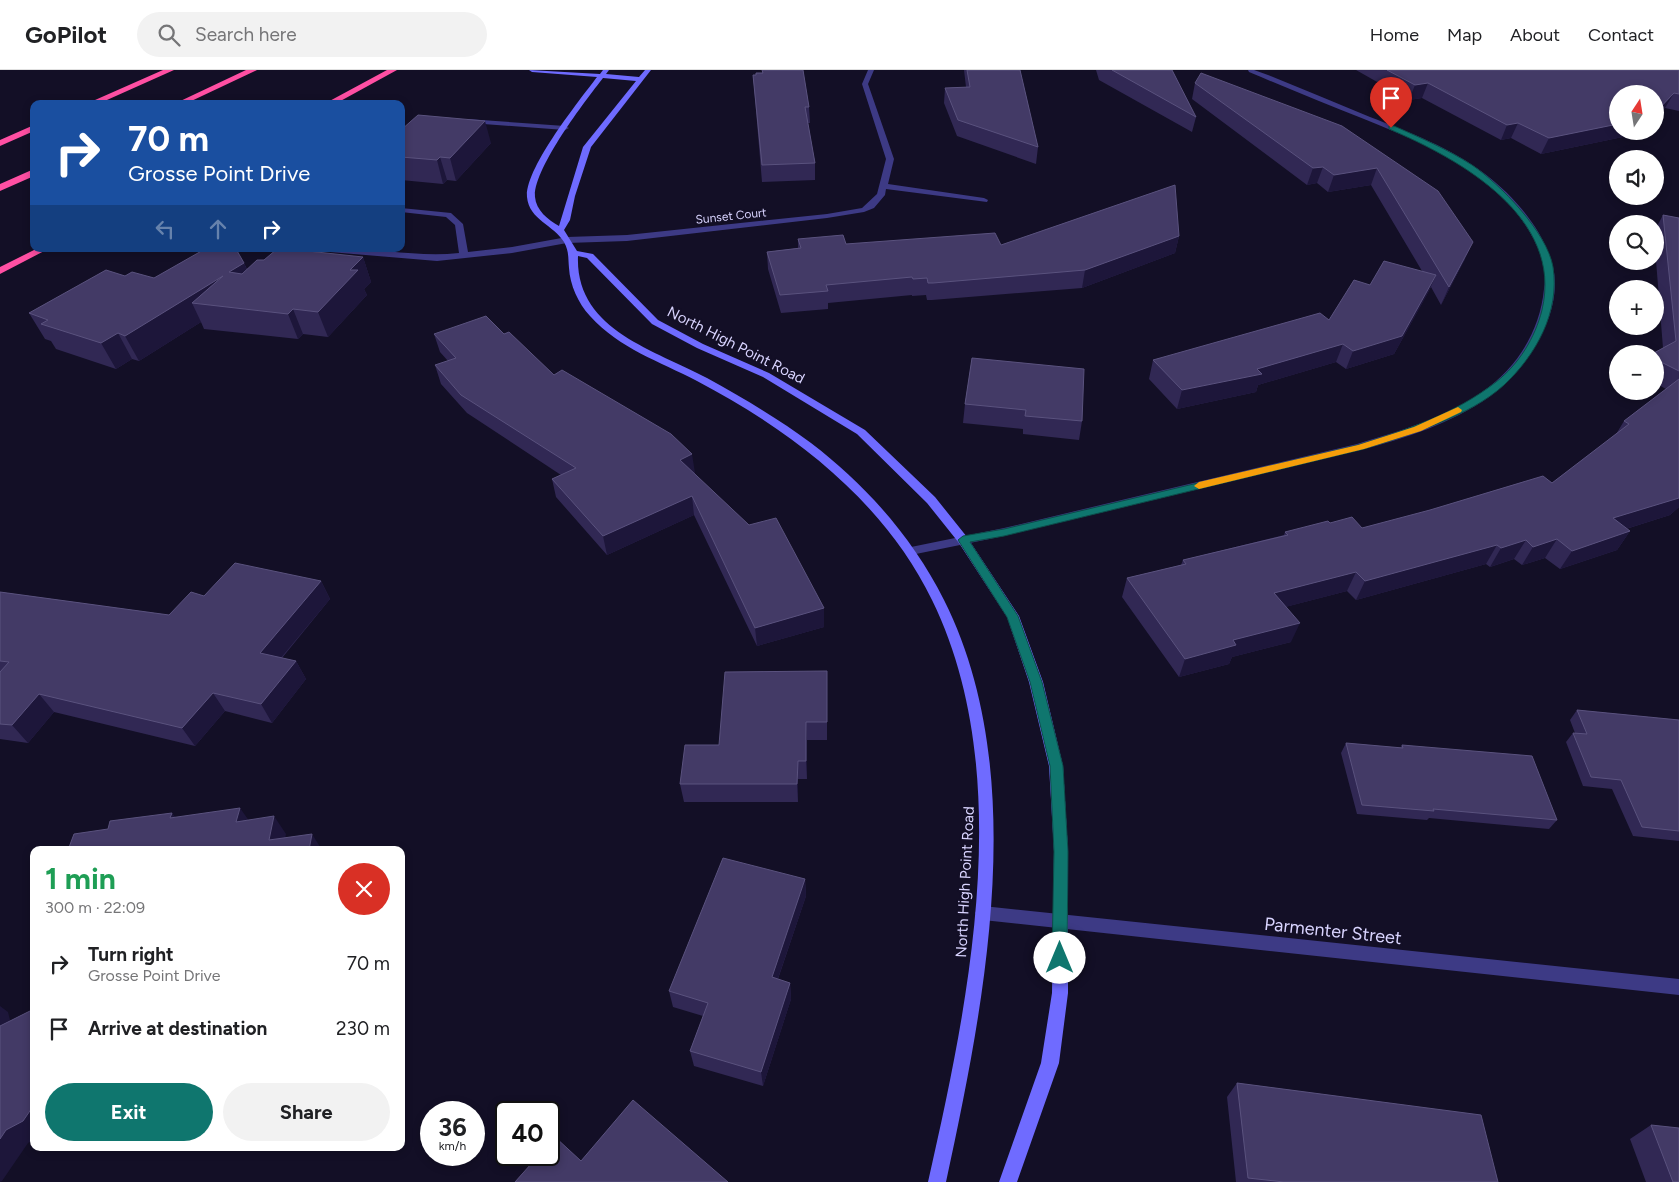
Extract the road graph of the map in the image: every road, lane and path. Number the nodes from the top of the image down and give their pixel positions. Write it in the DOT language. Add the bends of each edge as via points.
graph roads {
  1 [pos="170,70"];
  2 [pos="253,70"];
  3 [pos="393,70"];
  4 [pos="532,70"];
  5 [pos="648,70"];
  6 [pos="871,70"];
  7 [pos="1251,71"];
  8 [pos="604,73"];
  9 [pos="641,79"];
  10 [pos="99,100"];
  11 [pos="187,100"];
  12 [pos="336,100"];
  13 [pos="466,121"];
  14 [pos="565,128"];
  15 [pos="30,130"];
  16 [pos="0,143"];
  17 [pos="30,174"];
  18 [pos="883,186"];
  19 [pos="0,188"];
  20 [pos="984,200"];
  21 [pos="405,210"];
  22 [pos="561,229"];
  23 [pos="567,240"];
  24 [pos="38,252"];
  25 [pos="366,252"];
  26 [pos="574,253"];
  27 [pos="464,255"];
  28 [pos="0,271"];
  29 [pos="963,540"];
  30 [pos="911,551"];
  31 [pos="983,913"];
  32 [pos="1060,922"];
  33 [pos="1679,987"];
  34 [pos="936,1182"];
  35 [pos="1008,1182"];
  1 -- 10 [label="highway"];
  2 -- 11 [label="highway"];
  3 -- 12 [label="highway"];
  4 -- 8 [label="street"];
  5 -- 9 [label="street"];
  6 -- 18 [label="street, Sunset Court" via="865,84 890,159"];
  7 -- 29 [label="street" via="1430,144 1470,167 1520,212 1537,238 1549,266 1549,298 1542,327 1527,355 1500,384 1466,406 1418,429 1360,447"];
  8 -- 9 [label="street"];
  8 -- 14 [label="street, North High Point Road"];
  9 -- 22 [label="street" via="588,147"];
  13 -- 14 [label="street"];
  14 -- 22 [label="street, North High Point Road" via="536,174 531,195 537,212 548,223"];
  15 -- 16 [label="highway"];
  17 -- 19 [label="highway"];
  18 -- 20 [label="street"];
  18 -- 23 [label="street, Sunset Court" via="881,195 864,210 627,238"];
  21 -- 27 [label="street" via="448,215 459,224"];
  22 -- 23 [label="street, North High Point Road"];
  23 -- 26 [label="street, North High Point Road"];
  23 -- 27 [label="street, Sunset Court"];
  24 -- 28 [label="highway"];
  25 -- 27 [label="street, Sunset Court" via="437,258"];
  26 -- 29 [label="street, North High Point Road" via="590,256 655,322 766,375 861,432 931,500"];
  26 -- 30 [label="street, North High Point Road" via="573,270 584,303 605,324 652,357 702,380 787,430 847,478"];
  29 -- 30 [label="street"];
  29 -- 32 [label="street, North High Point Road" via="1013,616 1036,682 1056,766 1061,852"];
  30 -- 31 [label="street, North High Point Road" via="939,601 960,651 971,695 984,762 986,843"];
  31 -- 32 [label="street, Parmenter Street"];
  31 -- 34 [label="street, North High Point Road" via="976,981"];
  32 -- 33 [label="street, Parmenter Street"];
  32 -- 35 [label="street, North High Point Road" via="1060,993 1050,1063"];
}
